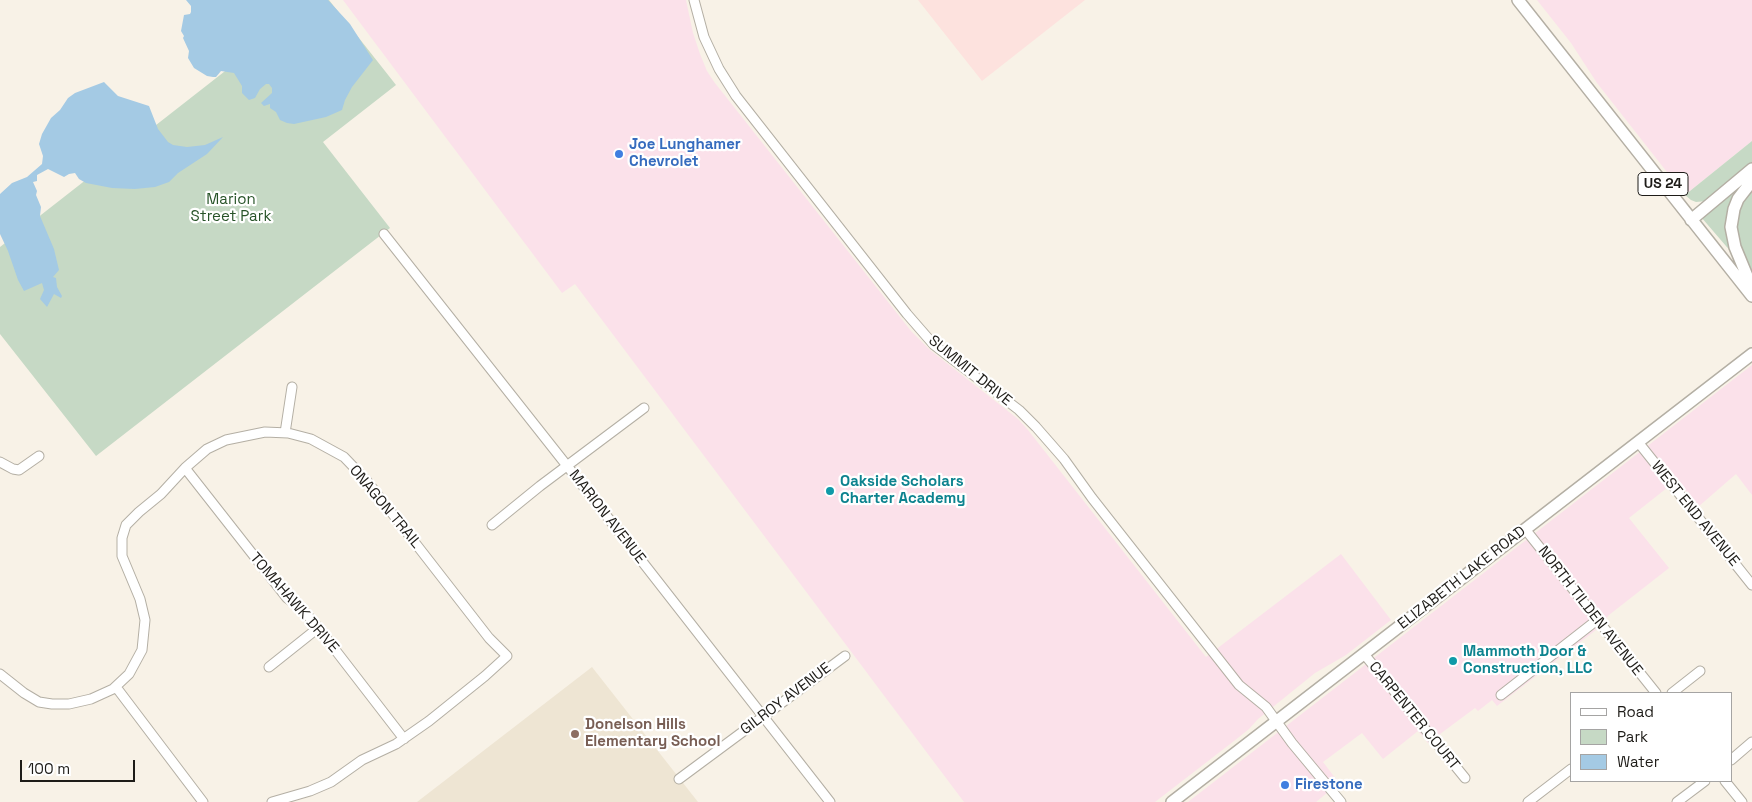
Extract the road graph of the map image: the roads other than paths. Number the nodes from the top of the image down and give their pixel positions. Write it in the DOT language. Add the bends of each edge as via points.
graph roads {
  1 [pos="694,0"];
  2 [pos="1518,0"];
  3 [pos="1752,170"];
  4 [pos="1752,181"];
  5 [pos="1691,220"];
  6 [pos="384,234"];
  7 [pos="1752,288"];
  8 [pos="1752,296"];
  9 [pos="1752,354"];
  10 [pos="292,387"];
  11 [pos="644,408"];
  12 [pos="285,433"];
  13 [pos="1638,442"];
  14 [pos="39,456"];
  15 [pos="0,462"];
  16 [pos="567,466"];
  17 [pos="185,468"];
  18 [pos="492,525"];
  19 [pos="1525,529"];
  20 [pos="1752,585"];
  21 [pos="1597,620"];
  22 [pos="318,628"];
  23 [pos="1364,654"];
  24 [pos="845,656"];
  25 [pos="269,667"];
  26 [pos="1700,672"];
  27 [pos="0,674"];
  28 [pos="116,687"];
  29 [pos="1655,692"];
  30 [pos="1673,692"];
  31 [pos="1501,695"];
  32 [pos="763,717"];
  33 [pos="1276,722"];
  34 [pos="404,739"];
  35 [pos="1752,742"];
  36 [pos="1732,759"];
  37 [pos="1570,770"];
  38 [pos="680,778"];
  39 [pos="1465,778"];
  40 [pos="1704,782"];
  41 [pos="1726,782"];
  42 [pos="1540,798"];
  43 [pos="203,802"];
  44 [pos="272,802"];
  45 [pos="830,802"];
  46 [pos="1172,802"];
  47 [pos="1341,802"];
  48 [pos="1528,802"];
  49 [pos="1677,802"];
  50 [pos="1742,802"];
  1 -- 33 [label="street, SUMMIT DRIVE" via="704,37 736,96 907,314 934,345 1019,410 1036,427 1239,685 1266,707"];
  2 -- 5 [label="main road, US 24"];
  3 -- 5 [label="main road"];
  4 -- 7 [label="main road" via="1738,199 1732,227 1735,247"];
  5 -- 8 [label="main road, US 24"];
  6 -- 16 [label="street, MARION AVENUE"];
  9 -- 13 [label="main road, ELIZABETH LAKE ROAD"];
  10 -- 12 [label="street"];
  11 -- 16 [label="street"];
  12 -- 17 [label="street, ONAGON TRAIL" via="265,432 226,440 207,449"];
  12 -- 34 [label="street, ONAGON TRAIL" via="311,439 344,458 373,488 489,638 507,656"];
  13 -- 19 [label="main road, ELIZABETH LAKE ROAD"];
  13 -- 20 [label="street, WEST END AVENUE"];
  14 -- 15 [label="street" via="19,470"];
  16 -- 18 [label="street"];
  16 -- 32 [label="street, MARION AVENUE"];
  17 -- 22 [label="street, TOMAHAWK DRIVE" via="287,598 301,608"];
  17 -- 28 [label="street, ONAGON TRAIL" via="126,526 122,538 122,556 145,620 142,650 129,674"];
  19 -- 21 [label="street, NORTH TILDEN AVENUE"];
  19 -- 23 [label="main road, ELIZABETH LAKE ROAD"];
  21 -- 29 [label="street, NORTH TILDEN AVENUE"];
  21 -- 31 [label="street"];
  22 -- 25 [label="street"];
  22 -- 34 [label="street, TOMAHAWK DRIVE"];
  23 -- 33 [label="main road, ELIZABETH LAKE ROAD"];
  23 -- 39 [label="street, CARPENTER COURT"];
  24 -- 32 [label="street, GILROY AVENUE"];
  26 -- 30 [label="street"];
  27 -- 28 [label="street, ONAGON TRAIL" via="24,693 40,702 52,704 91,699"];
  28 -- 43 [label="street"];
  32 -- 38 [label="street, GILROY AVENUE"];
  32 -- 45 [label="street, MARION AVENUE"];
  33 -- 46 [label="main road, ELIZABETH LAKE ROAD"];
  33 -- 47 [label="street, SUMMIT DRIVE"];
  34 -- 44 [label="street" via="362,760 331,782"];
  35 -- 36 [label="street"];
  37 -- 42 [label="street"];
  40 -- 49 [label="street"];
  41 -- 50 [label="street"];
  42 -- 48 [label="street"];
}
